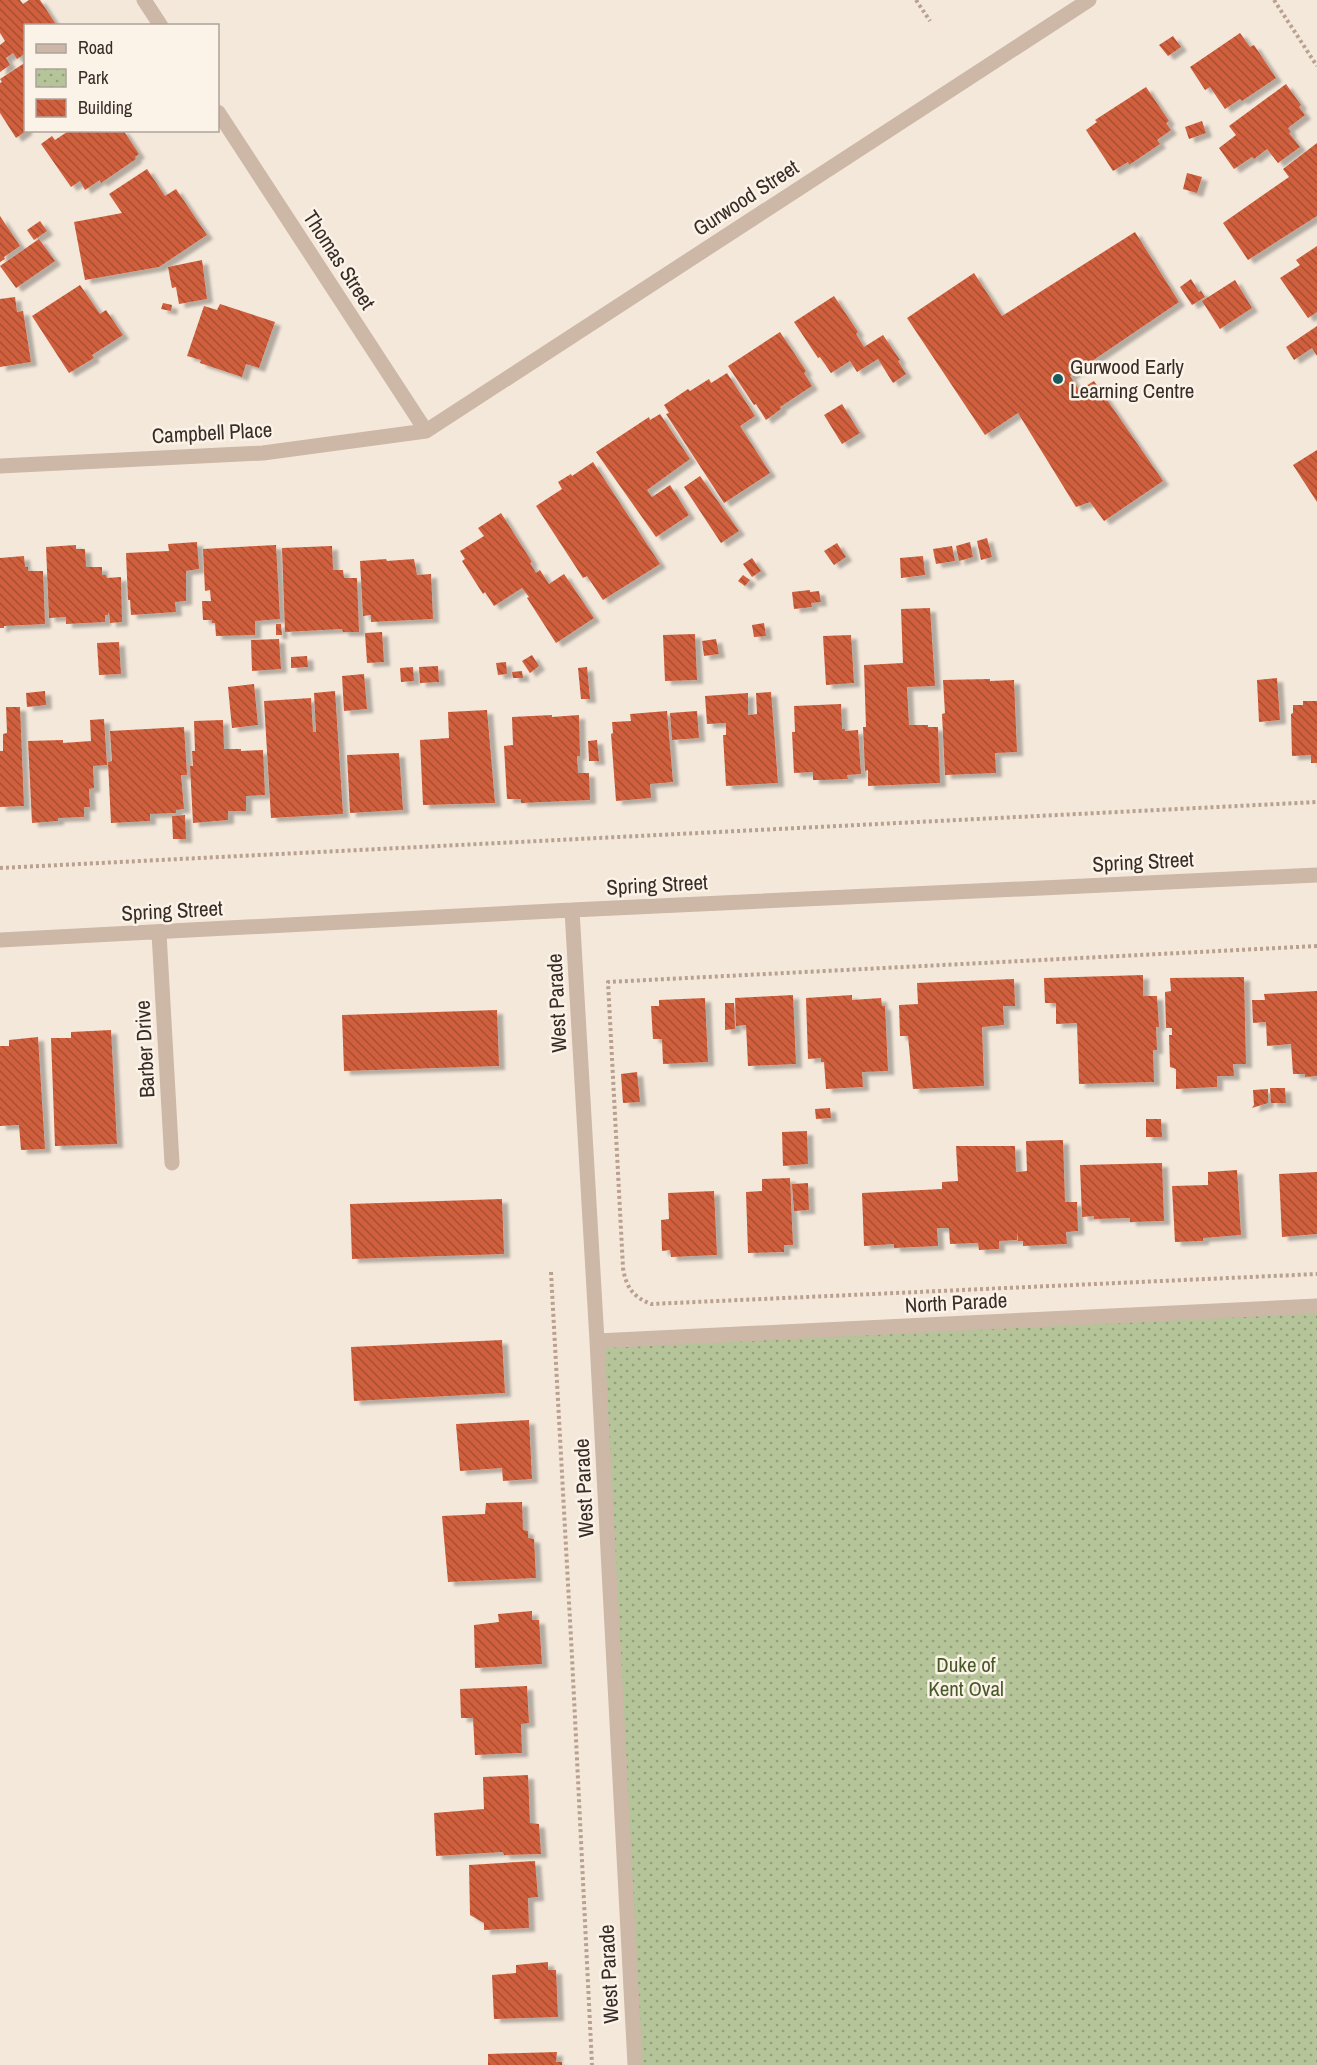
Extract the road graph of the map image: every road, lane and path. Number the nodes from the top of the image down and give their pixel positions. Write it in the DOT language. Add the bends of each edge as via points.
graph roads {
  1 [pos="144,0"];
  2 [pos="916,0"];
  3 [pos="1089,0"];
  4 [pos="1274,0"];
  5 [pos="930,21"];
  6 [pos="160,24"];
  7 [pos="1317,66"];
  8 [pos="219,114"];
  9 [pos="426,431"];
  10 [pos="0,466"];
  11 [pos="1317,802"];
  12 [pos="0,868"];
  13 [pos="1317,875"];
  14 [pos="572,910"];
  15 [pos="159,933"];
  16 [pos="0,940"];
  17 [pos="1317,946"];
  18 [pos="172,1163"];
  19 [pos="550,1272"];
  20 [pos="1317,1274"];
  21 [pos="1317,1306"];
  22 [pos="597,1341"];
  23 [pos="592,2065"];
  24 [pos="635,2065"];
  1 -- 6 [label="street"];
  2 -- 5 [label="path"];
  3 -- 9 [label="street, Gurwood Street"];
  4 -- 7 [label="path"];
  8 -- 9 [label="street, Thomas Street"];
  9 -- 10 [label="street, Campbell Place" via="263,453"];
  11 -- 12 [label="path"];
  13 -- 14 [label="street, Spring Street"];
  14 -- 15 [label="street, Spring Street"];
  14 -- 22 [label="street, West Parade"];
  15 -- 16 [label="street, Spring Street"];
  15 -- 18 [label="street, Barber Drive"];
  17 -- 20 [label="path" via="608,982 623,1268 631,1292 651,1304"];
  19 -- 23 [label="path"];
  21 -- 22 [label="street, North Parade"];
  22 -- 24 [label="street, West Parade"];
}
